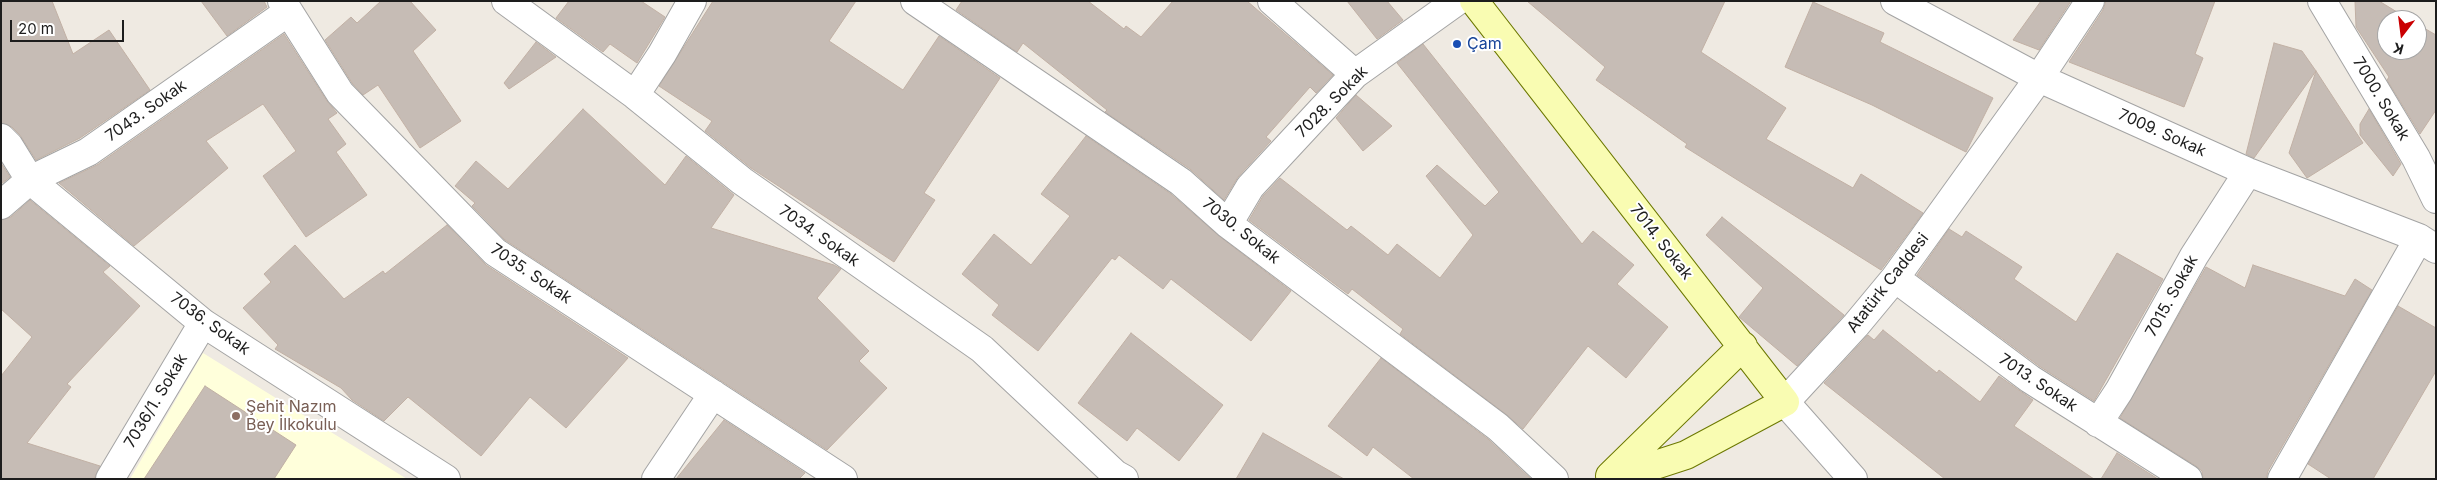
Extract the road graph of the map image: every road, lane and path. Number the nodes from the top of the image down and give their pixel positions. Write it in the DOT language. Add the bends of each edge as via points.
graph roads {
  1 [pos="506,1"];
  2 [pos="692,1"];
  3 [pos="915,1"];
  4 [pos="1272,1"];
  5 [pos="1456,1"];
  6 [pos="1474,1"];
  7 [pos="1894,1"];
  8 [pos="2090,1"];
  9 [pos="2322,1"];
  10 [pos="285,6"];
  11 [pos="1356,74"];
  12 [pos="2039,78"];
  13 [pos="634,95"];
  14 [pos="1,138"];
  15 [pos="2248,172"];
  16 [pos="30,180"];
  17 [pos="2436,199"];
  18 [pos="1,205"];
  19 [pos="1228,224"];
  20 [pos="2428,243"];
  21 [pos="1895,278"];
  22 [pos="203,323"];
  23 [pos="1743,346"];
  24 [pos="712,394"];
  25 [pos="1785,402"];
  26 [pos="2098,422"];
  27 [pos="110,479"];
  28 [pos="446,479"];
  29 [pos="656,479"];
  30 [pos="843,479"];
  31 [pos="1124,479"];
  32 [pos="1554,479"];
  33 [pos="1607,479"];
  34 [pos="1612,479"];
  35 [pos="1853,479"];
  36 [pos="2188,479"];
  37 [pos="2282,479"];
  1 -- 13 [label="street, 7034. Sokak"];
  2 -- 13 [label="street"];
  3 -- 19 [label="street, 7030. Sokak" via="1181,182"];
  4 -- 11 [label="street"];
  5 -- 11 [label="street, 7028. Sokak"];
  6 -- 23 [label="street, 7014. Sokak"];
  7 -- 12 [label="street, 7009. Sokak"];
  8 -- 12 [label="street, Atatürk Caddesi"];
  9 -- 17 [label="street, 7000. Sokak" via="2416,158"];
  10 -- 16 [label="street, 7043. Sokak" via="88,152"];
  10 -- 24 [label="street, 7035. Sokak" via="340,92 495,252"];
  11 -- 19 [label="street, 7028. Sokak" via="1250,187"];
  12 -- 15 [label="street, 7009. Sokak"];
  12 -- 21 [label="street, Atatürk Caddesi"];
  13 -- 31 [label="street, 7034. Sokak" via="742,181 982,349"];
  14 -- 16 [label="street, 7036. Sokak"];
  15 -- 20 [label="street, 7009. Sokak"];
  15 -- 26 [label="street, 7015. Sokak" via="2194,256 2119,391"];
  16 -- 18 [label="street, 7043. Sokak"];
  16 -- 22 [label="street, 7036. Sokak"];
  19 -- 32 [label="street, 7030. Sokak" via="1498,427"];
  20 -- 37 [label="street"];
  21 -- 25 [label="street, Atatürk Caddesi" via="1856,326"];
  21 -- 26 [label="street, 7013. Sokak" via="2030,379"];
  22 -- 27 [label="street, 7036/1. Sokak"];
  22 -- 28 [label="street, 7036. Sokak"];
  23 -- 25 [label="street, 7014. Sokak"];
  23 -- 33 [label="street"];
  24 -- 29 [label="street"];
  24 -- 30 [label="street, 7035. Sokak"];
  25 -- 34 [label="street, Atatürk Caddesi" via="1686,455"];
  25 -- 35 [label="street, 7014. Sokak"];
  26 -- 36 [label="street, 7013. Sokak"];
}
